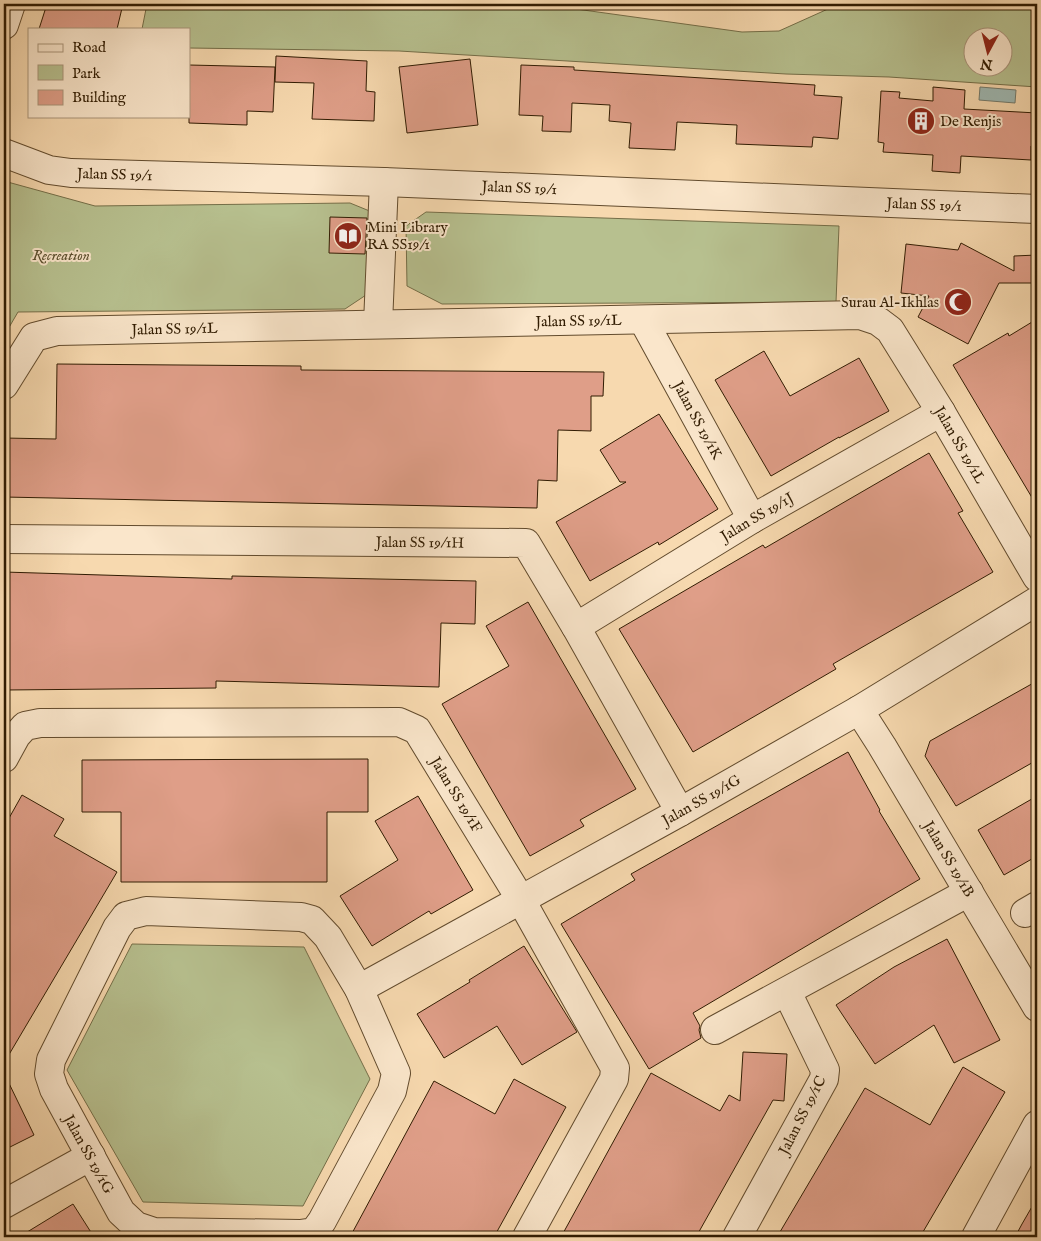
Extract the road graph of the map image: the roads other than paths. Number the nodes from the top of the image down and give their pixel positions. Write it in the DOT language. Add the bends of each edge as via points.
graph roads {
  1 [pos="11,4"];
  2 [pos="4,24"];
  3 [pos="4,153"];
  4 [pos="384,182"];
  5 [pos="1037,209"];
  6 [pos="643,320"];
  7 [pos="378,324"];
  8 [pos="4,385"];
  9 [pos="941,412"];
  10 [pos="752,519"];
  11 [pos="4,539"];
  12 [pos="1037,577"];
  13 [pos="1037,601"];
  14 [pos="576,627"];
  15 [pos="859,710"];
  16 [pos="4,758"];
  17 [pos="680,812"];
  18 [pos="969,892"];
  19 [pos="521,900"];
  20 [pos="359,989"];
  21 [pos="787,992"];
  22 [pos="1037,1007"];
  23 [pos="716,1030"];
  24 [pos="1037,1125"];
  25 [pos="91,1156"];
  26 [pos="4,1204"];
  27 [pos="527,1237"];
  28 [pos="737,1237"];
  29 [pos="976,1237"];
  1 -- 2 [label="street"];
  3 -- 4 [label="street, Jalan SS 19/1" via="49,170 71,172"];
  4 -- 5 [label="street, Jalan SS 19/1"];
  4 -- 7 [label="street"];
  6 -- 7 [label="street, Jalan SS 19/1L"];
  6 -- 9 [label="street, Jalan SS 19/1L" via="860,315 878,321 890,330"];
  6 -- 10 [label="street, Jalan SS 19/1K"];
  7 -- 8 [label="street, Jalan SS 19/1L" via="57,331 34,337"];
  9 -- 10 [label="street, Jalan SS 19/1J"];
  9 -- 12 [label="street, Jalan SS 19/1L"];
  10 -- 14 [label="street, Jalan SS 19/1J"];
  11 -- 14 [label="street, Jalan SS 19/1H" via="526,543"];
  13 -- 15 [label="street, Jalan SS 19/1G"];
  14 -- 17 [label="street, Jalan SS 19/1H"];
  15 -- 17 [label="street, Jalan SS 19/1G"];
  15 -- 18 [label="street, Jalan SS 19/1B"];
  16 -- 19 [label="street, Jalan SS 19/1F" via="25,726 40,723 399,722 417,730"];
  17 -- 19 [label="street, Jalan SS 19/1G"];
  18 -- 21 [label="street"];
  18 -- 22 [label="street, Jalan SS 19/1B"];
  19 -- 20 [label="street, Jalan SS 19/1G"];
  19 -- 27 [label="street, Jalan SS 19/1F" via="615,1068 614,1079"];
  20 -- 25 [label="street, Jalan SS 19/1G" via="396,1073 392,1091 314,1232 154,1232 136,1226 121,1212"];
  20 -- 25 [label="street, Jalan SS 19/1G" via="328,937 312,920 301,916 146,911 126,916 116,928 51,1060 49,1074 54,1089"];
  21 -- 23 [label="street"];
  21 -- 28 [label="street, Jalan SS 19/1C" via="825,1070 824,1079"];
  24 -- 29 [label="street"];
  25 -- 26 [label="street"];
}
